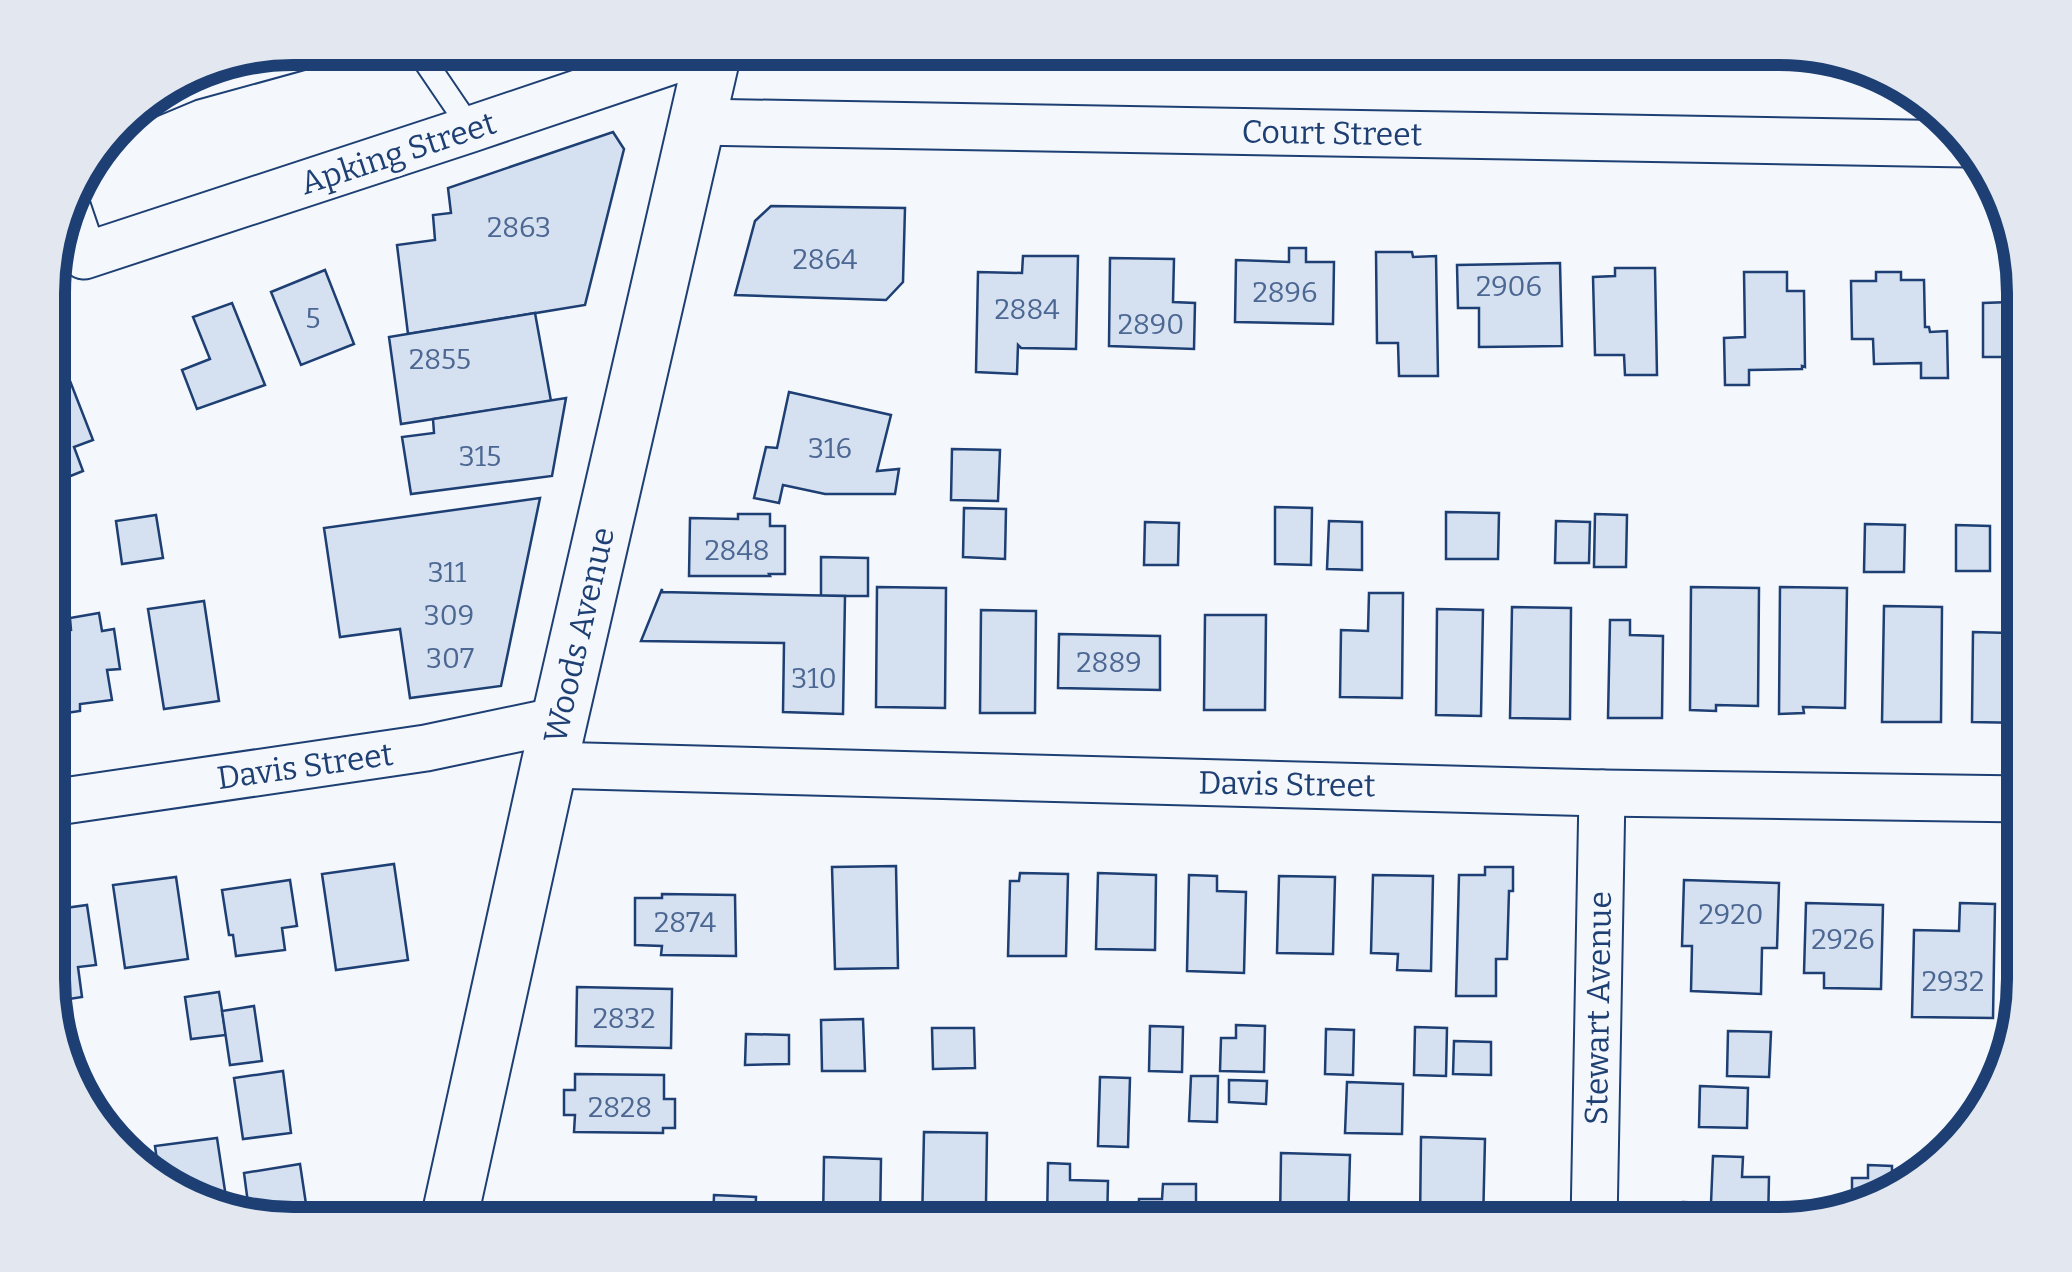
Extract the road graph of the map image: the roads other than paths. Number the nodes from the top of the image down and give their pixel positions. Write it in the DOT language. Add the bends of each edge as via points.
graph roads {
  1 [pos="428,65"];
  2 [pos="661,65"];
  3 [pos="709,65"];
  4 [pos="697,122"];
  5 [pos="471,129"];
  6 [pos="1951,144"];
  7 [pos="67,261"];
  8 [pos="554,742"];
  9 [pos="1602,792"];
  10 [pos="2007,799"];
  11 [pos="65,802"];
  12 [pos="452,1207"];
  13 [pos="1594,1207"];
  1 -- 5 [label="lane"];
  2 -- 5 [label="street, Apking Street"];
  3 -- 4 [label="street, Woods Avenue"];
  4 -- 6 [label="street, Court Street"];
  4 -- 8 [label="street, Woods Avenue"];
  5 -- 7 [label="street, Apking Street"];
  8 -- 9 [label="street, Davis Street"];
  8 -- 11 [label="street, Davis Street" via="426,748"];
  8 -- 12 [label="street, Woods Avenue"];
  9 -- 10 [label="street, Davis Street"];
  9 -- 13 [label="street, Stewart Avenue"];
}
